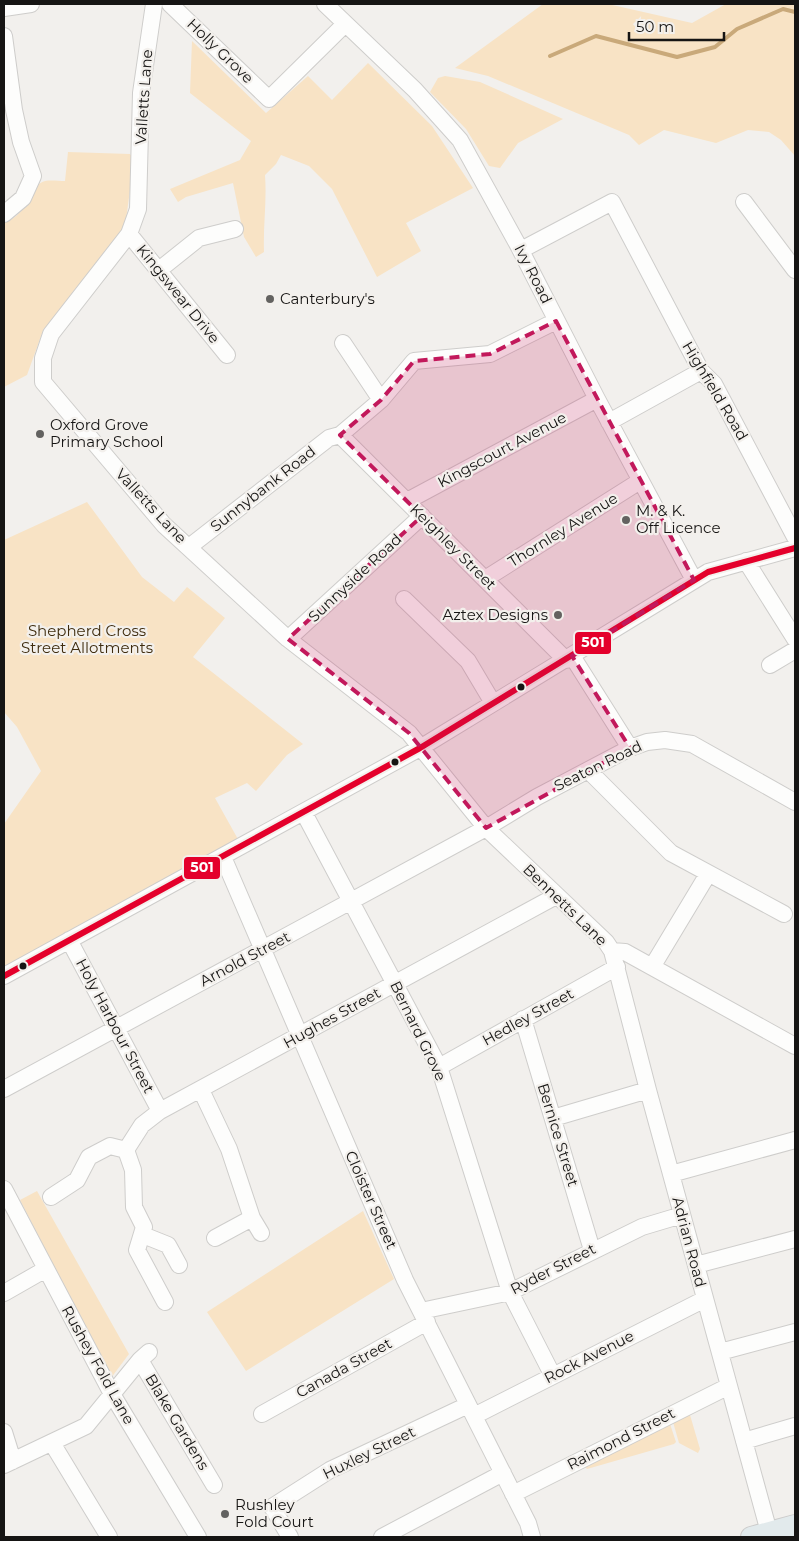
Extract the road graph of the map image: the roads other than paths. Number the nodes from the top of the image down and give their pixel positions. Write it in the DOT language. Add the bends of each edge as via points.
graph roads {
  1 [pos="31,4"];
  2 [pos="154,4"];
  3 [pos="170,4"];
  4 [pos="324,4"];
  5 [pos="4,8"];
  6 [pos="345,24"];
  7 [pos="4,36"];
  8 [pos="744,202"];
  9 [pos="4,214"];
  10 [pos="235,229"];
  11 [pos="129,234"];
  12 [pos="521,250"];
  13 [pos="159,270"];
  14 [pos="795,270"];
  15 [pos="556,321"];
  16 [pos="343,343"];
  17 [pos="227,355"];
  18 [pos="701,371"];
  19 [pos="597,399"];
  20 [pos="381,400"];
  21 [pos="609,422"];
  22 [pos="340,435"];
  23 [pos="640,481"];
  24 [pos="407,501"];
  25 [pos="422,516"];
  26 [pos="795,537"];
  27 [pos="189,547"];
  28 [pos="795,548"];
  29 [pos="746,561"];
  30 [pos="485,579"];
  31 [pos="694,580"];
  32 [pos="404,599"];
  33 [pos="288,639"];
  34 [pos="795,639"];
  35 [pos="795,650"];
  36 [pos="569,658"];
  37 [pos="770,665"];
  38 [pos="493,703"];
  39 [pos="420,748"];
  40 [pos="630,748"];
  41 [pos="588,770"];
  42 [pos="795,802"];
  43 [pos="304,813"];
  44 [pos="486,828"];
  45 [pos="223,857"];
  46 [pos="708,874"];
  47 [pos="556,896"];
  48 [pos="352,901"];
  49 [pos="784,914"];
  50 [pos="69,940"];
  51 [pos="262,949"];
  52 [pos="614,959"];
  53 [pos="652,967"];
  54 [pos="4,976"];
  55 [pos="395,983"];
  56 [pos="523,1020"];
  57 [pos="116,1028"];
  58 [pos="299,1036"];
  59 [pos="795,1046"];
  60 [pos="439,1067"];
  61 [pos="4,1089"];
  62 [pos="201,1090"];
  63 [pos="648,1090"];
  64 [pos="160,1111"];
  65 [pos="553,1118"];
  66 [pos="795,1140"];
  67 [pos="126,1150"];
  68 [pos="671,1174"];
  69 [pos="4,1189"];
  70 [pos="51,1197"];
  71 [pos="682,1216"];
  72 [pos="252,1218"];
  73 [pos="261,1233"];
  74 [pos="215,1238"];
  75 [pos="795,1239"];
  76 [pos="135,1247"];
  77 [pos="592,1250"];
  78 [pos="179,1265"];
  79 [pos="696,1266"];
  80 [pos="46,1269"];
  81 [pos="510,1292"];
  82 [pos="4,1293"];
  83 [pos="705,1299"];
  84 [pos="165,1302"];
  85 [pos="424,1317"];
  86 [pos="795,1332"];
  87 [pos="720,1352"];
  88 [pos="553,1376"];
  89 [pos="729,1386"];
  90 [pos="112,1394"];
  91 [pos="471,1410"];
  92 [pos="262,1414"];
  93 [pos="795,1426"];
  94 [pos="4,1432"];
  95 [pos="744,1440"];
  96 [pos="52,1443"];
  97 [pos="8,1463"];
  98 [pos="503,1473"];
  99 [pos="214,1485"];
  100 [pos="513,1494"];
  101 [pos="795,1525"];
  102 [pos="760,1535"];
  103 [pos="386,1536"];
  104 [pos="109,1537"];
  105 [pos="198,1537"];
  106 [pos="290,1537"];
  107 [pos="532,1537"];
  1 -- 5 [label="street"];
  2 -- 11 [label="street, Valletts Lane" via="141,93 138,205"];
  3 -- 6 [label="street, Holly Grove" via="269,99"];
  4 -- 6 [label="street, Ivy Road"];
  6 -- 12 [label="street, Ivy Road" via="415,90 460,140"];
  7 -- 9 [label="street" via="21,142 37,172 23,198"];
  8 -- 14 [label="street"];
  10 -- 13 [label="street" via="199,238"];
  11 -- 13 [label="street, Kingswear Drive"];
  11 -- 27 [label="street, Valletts Lane" via="51,334 43,358 43,382 164,525"];
  12 -- 15 [label="street, Ivy Road"];
  12 -- 18 [label="street, Highfield Road" via="612,202"];
  13 -- 17 [label="street, Kingswear Drive"];
  15 -- 19 [label="street, Ivy Road"];
  15 -- 20 [label="street, Sunnybank Road" via="490,354 414,361"];
  16 -- 20 [label="street"];
  18 -- 21 [label="street"];
  18 -- 26 [label="street, Highfield Road" via="714,384"];
  19 -- 21 [label="street, Ivy Road"];
  19 -- 24 [label="street, Kingscourt Avenue"];
  20 -- 22 [label="street, Sunnybank Road"];
  21 -- 23 [label="street, Ivy Road"];
  22 -- 24 [label="street, Keighley Street"];
  22 -- 27 [label="street, Sunnybank Road" via="329,438"];
  23 -- 30 [label="street, Thornley Avenue"];
  23 -- 31 [label="street, Ivy Road"];
  24 -- 25 [label="street, Keighley Street"];
  25 -- 30 [label="street, Keighley Street"];
  25 -- 33 [label="street, Sunnyside Road"];
  27 -- 33 [label="street, Valletts Lane"];
  28 -- 29 [label="street"];
  29 -- 31 [label="street" via="715,569"];
  29 -- 34 [label="street"];
  30 -- 36 [label="street, Keighley Street"];
  31 -- 36 [label="street"];
  32 -- 38 [label="street" via="468,661"];
  33 -- 39 [label="street, Valletts Lane" via="402,727"];
  35 -- 37 [label="street"];
  36 -- 38 [label="street"];
  36 -- 40 [label="street, Keighley Street"];
  38 -- 39 [label="street"];
  39 -- 43 [label="street"];
  39 -- 44 [label="street, Bennetts Lane"];
  40 -- 41 [label="street, Seaton Road"];
  40 -- 42 [label="street, Seaton Road" via="665,740 692,744"];
  41 -- 44 [label="street, Seaton Road"];
  41 -- 46 [label="street" via="671,853"];
  43 -- 45 [label="street"];
  43 -- 48 [label="street, Bernard Grove"];
  44 -- 47 [label="street, Bennetts Lane"];
  44 -- 48 [label="street, Arnold Street"];
  45 -- 50 [label="street"];
  45 -- 51 [label="street, Cloister Street"];
  46 -- 49 [label="street"];
  46 -- 53 [label="street"];
  47 -- 52 [label="street, Bennetts Lane" via="606,942"];
  47 -- 55 [label="street, Hughes Street"];
  48 -- 51 [label="street, Arnold Street"];
  48 -- 55 [label="street, Bernard Grove"];
  50 -- 54 [label="street"];
  50 -- 57 [label="street, Holy Harbour Street"];
  51 -- 57 [label="street, Arnold Street"];
  51 -- 58 [label="street, Cloister Street"];
  52 -- 53 [label="street, Bennetts Lane" via="625,952"];
  52 -- 56 [label="street, Hedley Street"];
  52 -- 63 [label="street, Adrian Road"];
  53 -- 59 [label="street, Bennetts Lane"];
  55 -- 58 [label="street, Hughes Street"];
  55 -- 60 [label="street, Bernard Grove"];
  56 -- 60 [label="street, Hedley Street"];
  56 -- 65 [label="street, Bernice Street"];
  57 -- 61 [label="street, Arnold Street"];
  57 -- 64 [label="street, Holy Harbour Street"];
  58 -- 62 [label="street, Hughes Street"];
  58 -- 85 [label="street, Cloister Street"];
  60 -- 81 [label="street, Bernard Grove"];
  62 -- 64 [label="street, Hughes Street"];
  62 -- 72 [label="street" via="229,1149"];
  63 -- 65 [label="street"];
  63 -- 68 [label="street, Adrian Road"];
  64 -- 67 [label="street, Hughes Street" via="142,1125"];
  65 -- 77 [label="street, Bernice Street"];
  66 -- 68 [label="street"];
  67 -- 70 [label="street" via="110,1146 88,1156 77,1180"];
  67 -- 76 [label="street" via="131,1162 133,1202 144,1227"];
  68 -- 71 [label="street, Adrian Road"];
  69 -- 80 [label="street, Rushey Fold Lane"];
  71 -- 77 [label="street, Ryder Street" via="642,1227"];
  71 -- 79 [label="street, Adrian Road"];
  72 -- 73 [label="street"];
  72 -- 74 [label="street"];
  75 -- 79 [label="street"];
  76 -- 78 [label="street" via="168,1245"];
  76 -- 84 [label="street"];
  77 -- 81 [label="street, Ryder Street"];
  79 -- 83 [label="street, Adrian Road"];
  80 -- 82 [label="street"];
  80 -- 90 [label="street, Rushey Fold Lane"];
  81 -- 85 [label="street, Ryder Street"];
  81 -- 88 [label="street, Bernard Grove"];
  83 -- 87 [label="street, Adrian Road"];
  83 -- 88 [label="street, Rock Avenue"];
  85 -- 91 [label="street, Cloister Street"];
  85 -- 92 [label="street, Canada Street"];
  86 -- 87 [label="street"];
  87 -- 89 [label="street, Adrian Road"];
  88 -- 91 [label="street, Rock Avenue"];
  89 -- 95 [label="street, Adrian Road"];
  89 -- 100 [label="street, Raimond Street"];
  90 -- 96 [label="street, Blake Gardens" via="86,1426"];
  90 -- 99 [label="street, Blake Gardens" via="144,1356"];
  90 -- 105 [label="street, Rushey Fold Lane"];
  91 -- 98 [label="street, Cloister Street"];
  91 -- 106 [label="street, Huxley Street" via="330,1470 272,1506"];
  93 -- 95 [label="street"];
  94 -- 97 [label="street"];
  95 -- 102 [label="street, Adrian Road"];
  96 -- 97 [label="street, Blake Gardens"];
  96 -- 104 [label="street"];
  98 -- 100 [label="street, Cloister Street"];
  98 -- 103 [label="street"];
  100 -- 107 [label="street, Cloister Street"];
  101 -- 102 [label="main road"];
}
